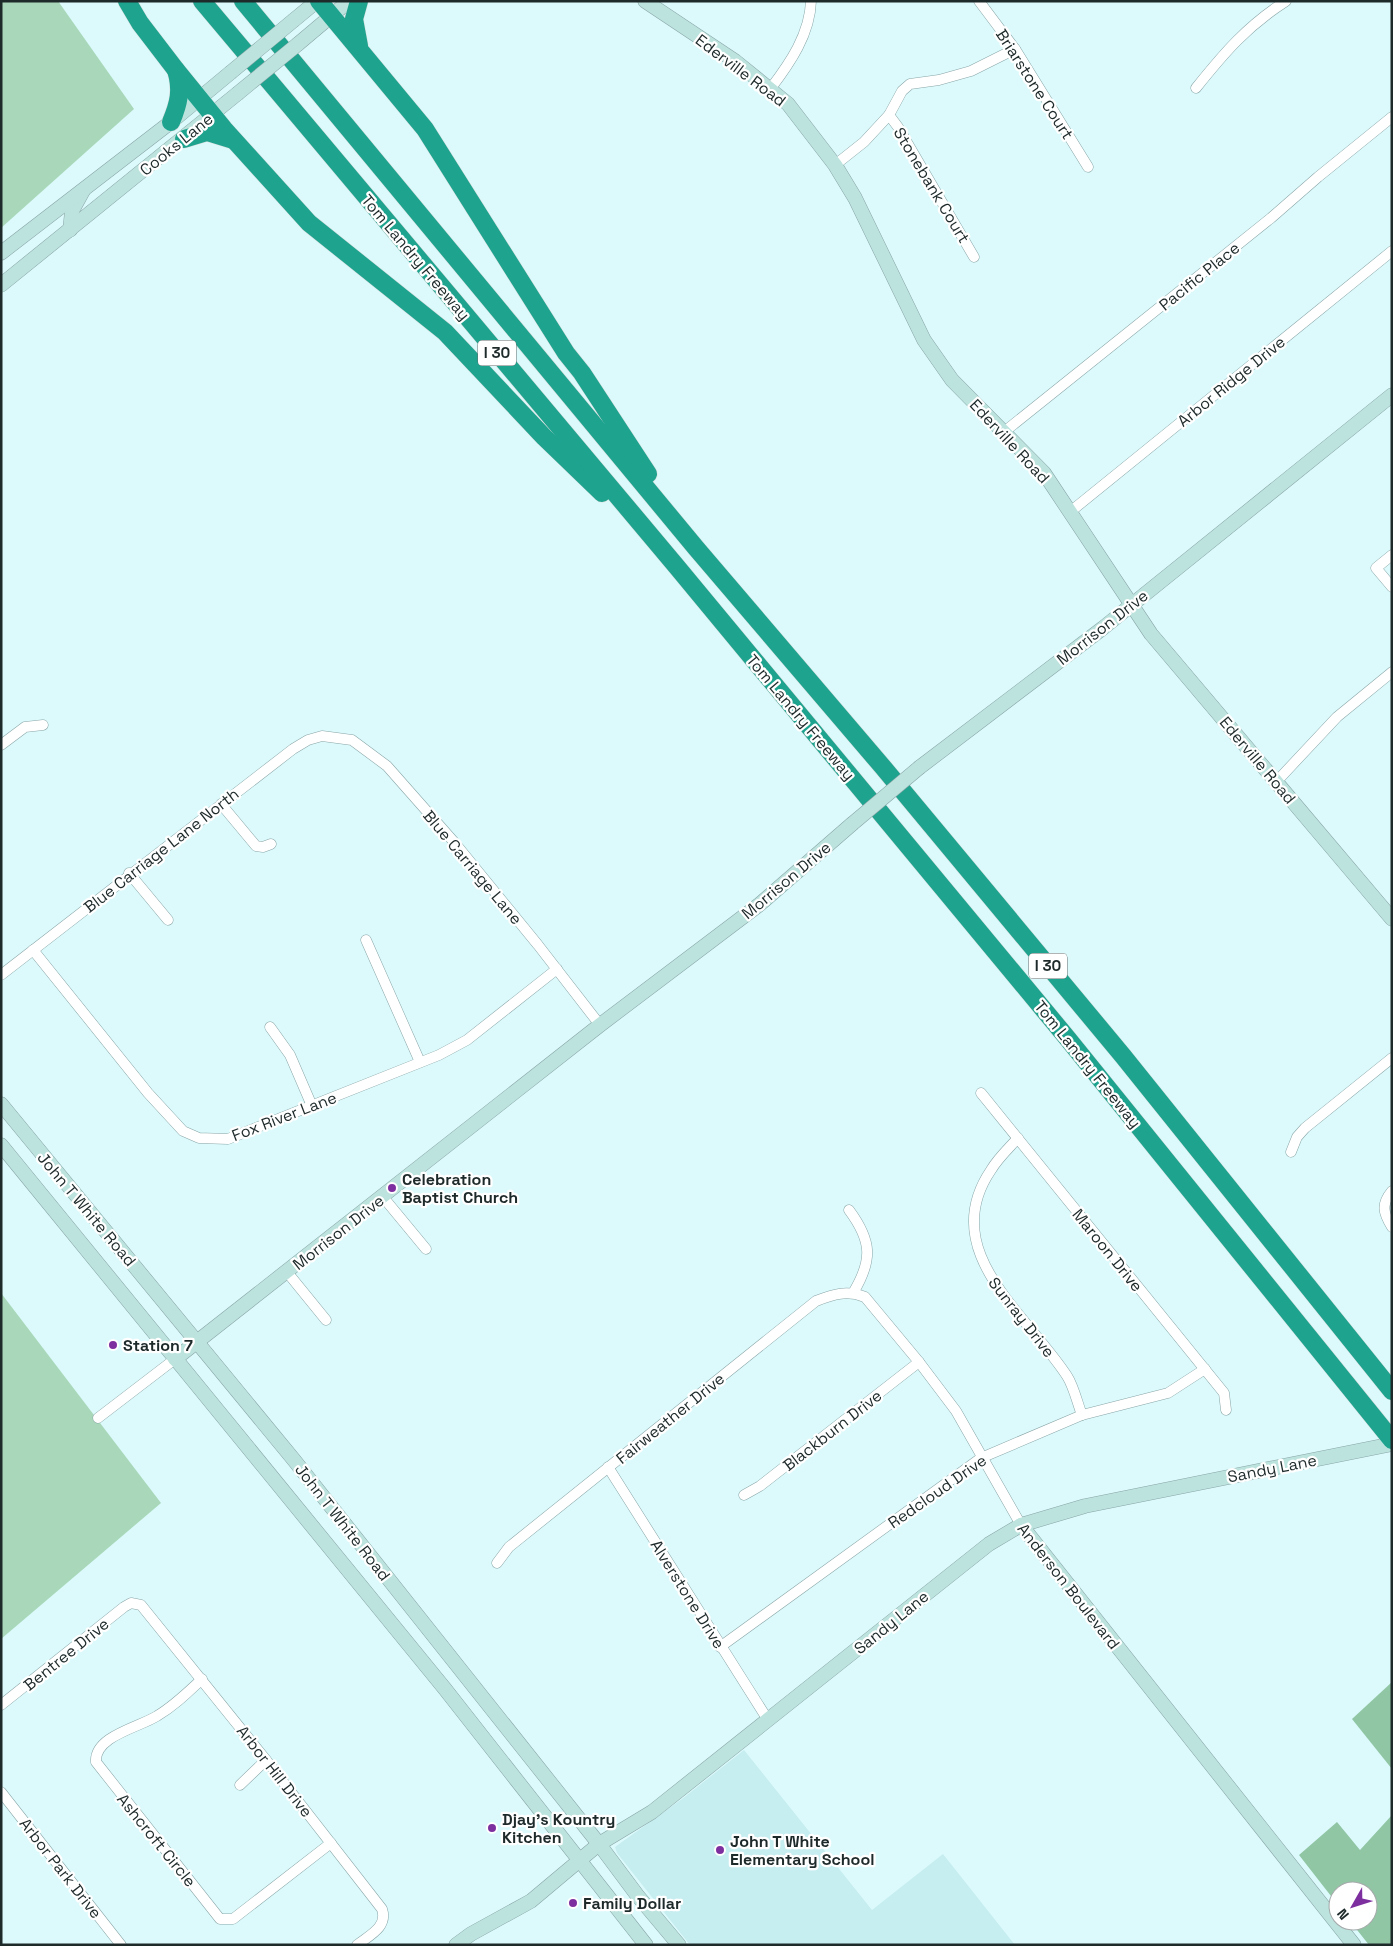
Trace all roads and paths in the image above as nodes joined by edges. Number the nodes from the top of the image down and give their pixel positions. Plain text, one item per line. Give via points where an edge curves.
1 (126, 1) edge
2 (202, 1) edge
3 (243, 1) edge
4 (318, 1) edge
5 (349, 1) edge
6 (359, 1) edge
7 (645, 1) edge
8 (811, 1) edge
9 (980, 1) edge
10 (1286, 1) edge
11 (331, 16) junction
12 (360, 49) junction
13 (1015, 49) junction
14 (176, 70) junction
15 (771, 88) junction
16 (1196, 88) dead end
17 (199, 98) junction
18 (212, 114) junction
19 (889, 115) junction
20 (1392, 117) edge
21 (171, 122) junction
22 (184, 139) junction
23 (235, 140) junction
24 (835, 165) junction
25 (1088, 167) dead end
26 (86, 186) junction
27 (70, 230) junction
28 (1392, 251) edge
29 (1, 253) edge
30 (974, 257) dead end
31 (1, 285) edge
32 (1392, 395) edge
33 (1004, 432) junction
34 (1070, 512) junction
35 (696, 548) junction
36 (1392, 556) edge
37 (677, 567) junction
38 (1392, 587) edge
39 (1130, 605) junction
40 (1392, 672) edge
41 (43, 725) dead end
42 (326, 736) joint
43 (1, 745) edge
44 (1277, 781) junction
45 (221, 804) junction
46 (271, 844) dead end
47 (129, 873) junction
48 (1392, 919) edge
49 (168, 920) dead end
50 (366, 940) dead end
51 (33, 950) junction
52 (557, 969) junction
53 (1, 975) edge
54 (600, 1026) junction
55 (270, 1028) dead end
56 (1392, 1058) edge
57 (420, 1062) junction
58 (981, 1093) dead end
59 (1, 1104) edge
60 (312, 1106) junction
61 (1018, 1138) junction
62 (1, 1145) edge
63 (1291, 1152) dead end
64 (1392, 1191) edge
65 (383, 1197) junction
66 (849, 1210) dead end
67 (1392, 1227) edge
68 (426, 1249) dead end
69 (287, 1272) junction
70 (853, 1293) junction
71 (326, 1320) dead end
72 (196, 1343) junction
73 (175, 1359) junction
74 (919, 1362) junction
75 (1205, 1369) junction
76 (1392, 1391) edge
77 (1226, 1410) dead end
78 (1082, 1415) junction
79 (98, 1418) dead end
80 (1384, 1444) edge
81 (1392, 1444) edge
82 (982, 1458) junction
83 (608, 1468) junction
84 (744, 1495) dead end
85 (1021, 1525) junction
86 (497, 1563) dead end
87 (131, 1603) joint
88 (720, 1647) junction
89 (202, 1680) junction
90 (1, 1705) edge
91 (768, 1720) junction
92 (266, 1760) junction
93 (240, 1785) dead end
94 (1, 1792) edge
95 (331, 1842) junction
96 (599, 1844) junction
97 (579, 1859) junction
98 (122, 1945) edge
99 (357, 1945) edge
100 (456, 1945) edge
101 (646, 1945) edge
102 (679, 1945) edge
103 (1354, 1945) edge

1 - 14 highway
2 - 37 highway, Tom Landry Freeway / I 30
3 - 35 highway, Tom Landry Freeway / I 30
4 - 11 highway
4 - 17 street, Cooks Lane, bridge
5 - 11 street, Cooks Lane
6 - 12 highway via 354,19
7 - 15 street, Ederville Road
8 - 15 street via 792,60
9 - 13 street, Briarstone Court
10 - 16 street via 1244,32
11 - 12 highway
11 - 18 street, Cooks Lane, bridge
12 - 35 highway via 425,128 566,353
13 - 19 street via 971,71 910,84 902,91
13 - 25 street, Briarstone Court
14 - 17 highway
14 - 21 highway via 180,96
15 - 24 street, Ederville Road via 788,104
17 - 18 highway
17 - 21 street, Cooks Lane
18 - 22 street, Cooks Lane
18 - 23 highway
19 - 24 street via 864,142
19 - 30 street, Stonebank Court
20 - 33 street, Pacific Place
21 - 26 street, Cooks Lane
22 - 23 highway via 207,132
22 - 27 street, Cooks Lane
23 - 37 highway via 309,223 445,332 544,437
24 - 33 street, Ederville Road via 855,198 924,340 952,380
26 - 27 street via 72,211
26 - 29 street, Cooks Lane
27 - 31 street, Cooks Lane
28 - 34 street, Arbor Ridge Drive
32 - 39 street, Morrison Drive
33 - 34 street, Ederville Road via 1044,473
34 - 39 street, Ederville Road
35 - 76 highway, Tom Landry Freeway / I 30 via 1116,1049
36 - 38 street via 1376,568
37 - 80 highway, Tom Landry Freeway / I 30 via 1074,1047
39 - 44 street, Ederville Road
39 - 54 street, Morrison Drive, bridge via 920,767 760,904
40 - 44 street via 1338,717
41 - 43 street via 25,727
42 - 45 street, Blue Carriage Lane North via 308,740 293,749
42 - 52 street, Blue Carriage Lane via 352,740 387,766 454,842
44 - 48 street, Ederville Road
45 - 46 street via 256,846
45 - 47 street, Blue Carriage Lane North
47 - 49 street
47 - 51 street, Blue Carriage Lane North
50 - 57 street
51 - 53 street, Blue Carriage Lane North
51 - 60 street, Fox River Lane via 148,1093 183,1131 199,1138 228,1139
52 - 54 street, Blue Carriage Lane
52 - 57 street, Fox River Lane via 467,1040
54 - 65 street, Morrison Drive
55 - 60 street via 290,1054
56 - 63 street via 1305,1128
57 - 60 street, Fox River Lane
58 - 61 street, Maroon Drive
59 - 72 street, John T White Road
61 - 75 street, Maroon Drive
61 - 78 street, Sunray Drive via 991,1169 980,1189 974,1212 976,1246 988,1274 1068,1377
62 - 73 street, John T White Road
64 - 67 street via 1384,1201 1384,1215
65 - 68 street
65 - 69 street, Morrison Drive
66 - 70 street via 863,1229 868,1251 865,1273
69 - 71 street
69 - 72 street, Morrison Drive
70 - 74 street, Anderson Boulevard via 865,1298
70 - 83 street, Fairweather Drive via 834,1294 816,1301
72 - 73 street, Morrison Drive
72 - 96 street, John T White Road via 294,1460
73 - 79 street
73 - 97 street, John T White Road
74 - 82 street, Anderson Boulevard via 956,1412
74 - 84 street, Blackburn Drive via 760,1486
75 - 77 street, Maroon Drive via 1224,1393
75 - 78 street, Redcloud Drive via 1168,1393
78 - 82 street, Redcloud Drive
80 - 81 street, Sandy Lane
80 - 85 street, Sandy Lane via 1085,1506
82 - 85 street, Anderson Boulevard
82 - 88 street, Redcloud Drive
83 - 86 street, Fairweather Drive via 510,1547
83 - 88 street, Alverstone Drive
85 - 91 street, Sandy Lane via 989,1544
85 - 103 street, Anderson Boulevard
87 - 89 street, Arbor Hill Drive via 141,1605
87 - 90 street, Bentree Drive
88 - 91 street, Alverstone Drive
89 - 92 street, Arbor Hill Drive
89 - 95 street, Ashcroft Circle via 156,1717 121,1732 99,1748 96,1762 107,1777 220,1918 233,1919
91 - 96 street, Sandy Lane via 652,1812
92 - 93 street
92 - 95 street, Arbor Hill Drive
94 - 98 street, Arbor Park Drive
95 - 99 street, Arbor Hill Drive via 384,1916 382,1924
96 - 97 street, Sandy Lane
96 - 102 street, John T White Road
97 - 100 street, Sandy Lane via 531,1901
97 - 101 street, John T White Road

